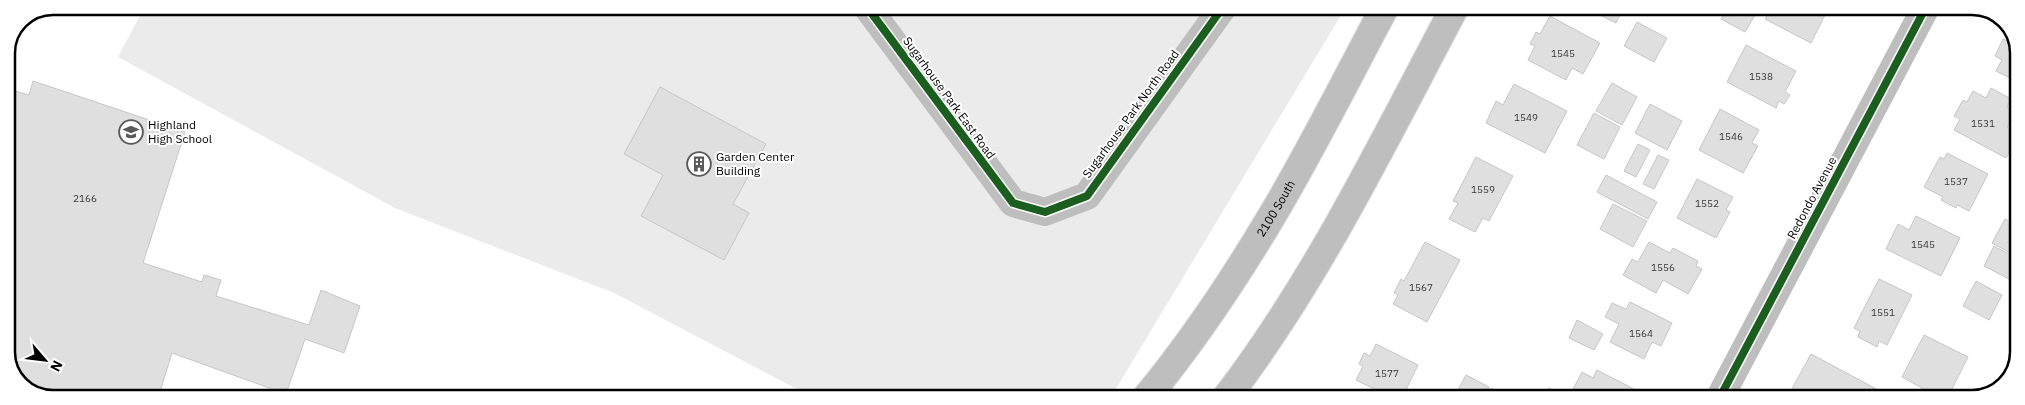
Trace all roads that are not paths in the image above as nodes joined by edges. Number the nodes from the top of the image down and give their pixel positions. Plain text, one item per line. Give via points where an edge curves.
1 (873, 15) edge
2 (1217, 15) edge
3 (1381, 15) edge
4 (1451, 15) edge
5 (1922, 15) edge
6 (1012, 203) joint
7 (1152, 390) edge
8 (1232, 390) edge
9 (1724, 390) edge

1 - 6 street, Sugarhouse Park East Road
2 - 6 street, Sugarhouse Park North Road via 1087,196 1045,212
3 - 7 street, 2100 South via 1274,213 1184,350
4 - 8 street via 1310,275 1278,327
5 - 9 street, Redondo Avenue

